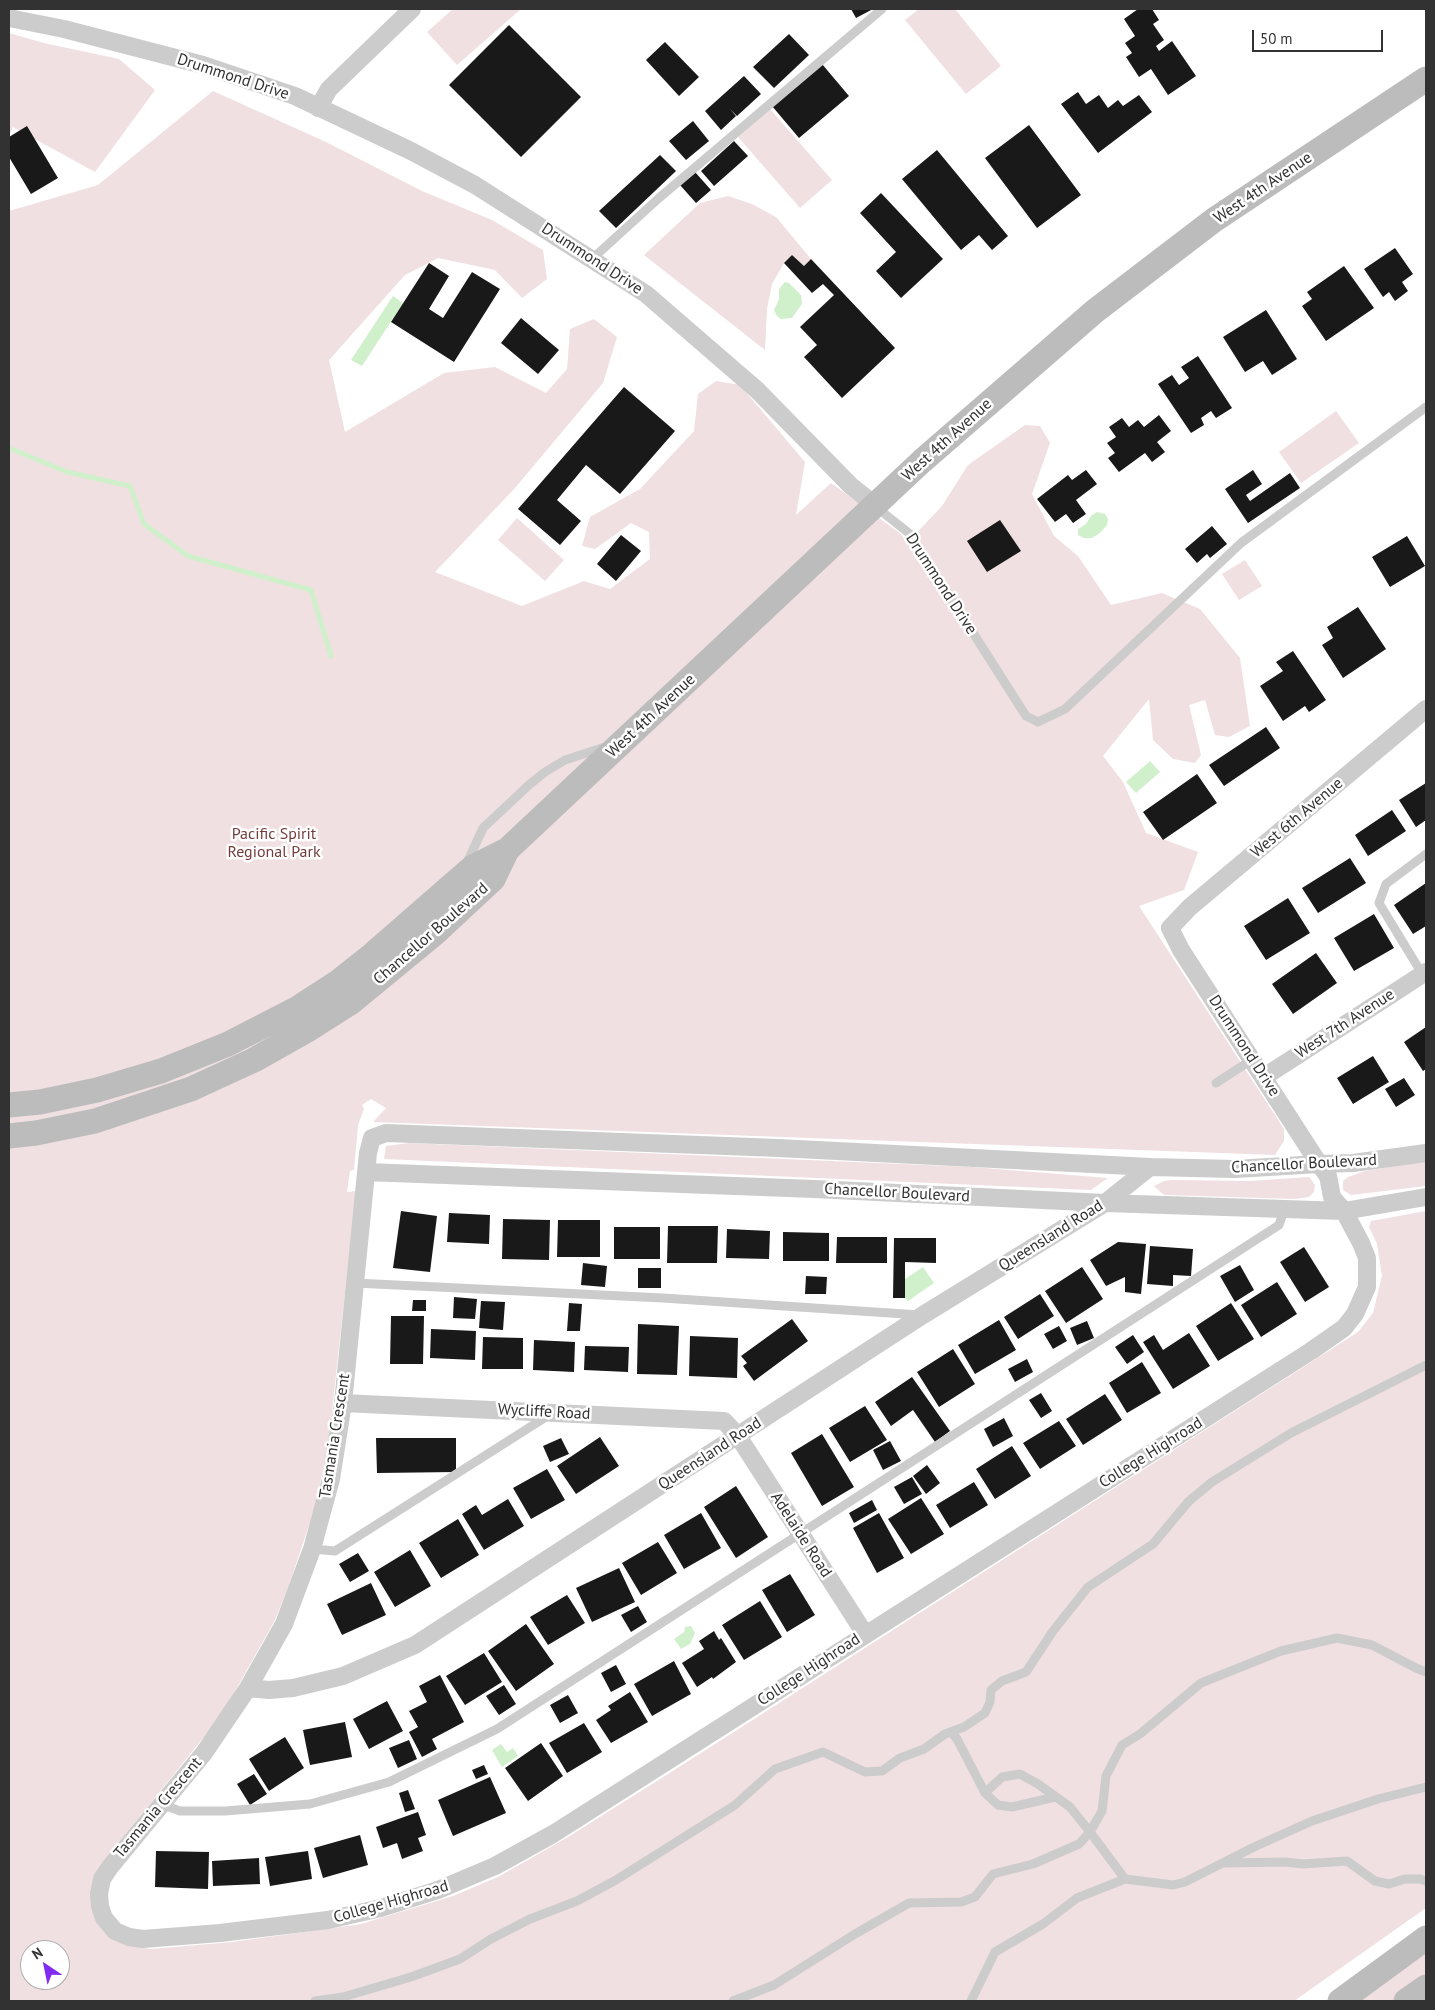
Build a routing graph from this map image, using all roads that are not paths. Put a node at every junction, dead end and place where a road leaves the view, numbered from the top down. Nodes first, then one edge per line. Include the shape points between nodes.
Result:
1 (412, 9) edge
2 (882, 9) edge
3 (9, 18) edge
4 (1426, 79) edge
5 (318, 108) junction
6 (592, 260) junction
7 (1426, 407) edge
8 (875, 505) junction
9 (1426, 709) edge
10 (624, 741) junction
11 (507, 850) junction
12 (1426, 854) edge
13 (461, 878) junction
14 (1170, 928) joint
15 (1425, 976) edge
16 (1253, 1060) junction
17 (1264, 1077) junction
18 (1216, 1083) dead end
19 (9, 1105) edge
20 (9, 1136) edge
21 (372, 1138) joint
22 (1426, 1153) edge
23 (1319, 1164) junction
24 (1150, 1167) junction
25 (366, 1172) junction
26 (1426, 1197) edge
27 (1105, 1204) junction
28 (1284, 1210) junction
29 (1344, 1211) junction
30 (355, 1283) junction
31 (923, 1315) junction
32 (1426, 1365) edge
33 (344, 1404) junction
34 (553, 1412) junction
35 (738, 1436) junction
36 (800, 1535) junction
37 (312, 1549) junction
38 (865, 1634) junction
39 (1426, 1672) edge
40 (248, 1688) junction
41 (951, 1732) junction
42 (1426, 1787) edge
43 (986, 1793) junction
44 (1055, 1797) junction
45 (161, 1804) junction
46 (1090, 1832) junction
47 (1221, 1864) junction
48 (102, 1879) joint
49 (1125, 1880) junction
50 (1426, 1881) edge
51 (1426, 1938) edge
52 (1426, 1986) edge
53 (315, 2001) edge
54 (734, 2001) edge
55 (971, 2001) edge
56 (1340, 2001) edge
57 (1406, 2001) edge

1 - 5 street via 329,90
2 - 6 lane via 659,198
3 - 5 street, Drummond Drive via 203,65 295,96
4 - 8 main road, West 4th Avenue via 1214,220 1150,268 966,421
5 - 6 street, Drummond Drive via 475,185
6 - 8 street, Drummond Drive via 646,294 734,370 851,486
7 - 8 lane, Drummond Drive via 1241,543 1065,709 1038,722 1026,716 910,534
8 - 10 main road, West 4th Avenue
9 - 14 street, West 6th Avenue via 1190,907
10 - 11 main road, West 4th Avenue
10 - 13 lane via 565,760 544,772 483,828
11 - 13 main road, Chancellor Boulevard via 473,867
11 - 20 main road, Chancellor Boulevard via 493,879 435,934 350,1003 309,1029 191,1090 95,1121
12 - 15 lane via 1386,884 1378,903
13 - 19 main road, Chancellor Boulevard via 338,982 298,1008 228,1044 161,1071 97,1090
14 - 16 street, Drummond Drive
15 - 17 street, West 7th Avenue
16 - 17 street, Drummond Drive
16 - 18 lane
17 - 23 street, Drummond Drive
21 - 24 street, Chancellor Boulevard via 386,1133
21 - 25 street, Tasmania Crescent
22 - 23 street, Chancellor Boulevard
23 - 24 street, Chancellor Boulevard via 1235,1169
23 - 29 street, College Highroad via 1328,1176 1332,1197
24 - 27 street, Queensland Road
25 - 27 street, Chancellor Boulevard
25 - 30 street, Tasmania Crescent
26 - 29 street, Chancellor Boulevard
27 - 28 street, Chancellor Boulevard
27 - 31 street, Queensland Road
28 - 29 street, Chancellor Boulevard
28 - 36 lane via 1279,1225
29 - 38 street, College Highroad via 1366,1258 1368,1273 1362,1300 1344,1328
30 - 31 lane
30 - 33 street, Tasmania Crescent
31 - 35 street, Queensland Road
32 - 41 lane via 1291,1433 1212,1482 1188,1501 1153,1544 1088,1587 1026,1672 1002,1680 991,1690 985,1713
33 - 34 street, Wycliffe Road
33 - 37 street, Tasmania Crescent via 331,1480
34 - 35 street, Wycliffe Road via 724,1421
34 - 37 lane via 336,1551
35 - 36 street, Adelaide Road
35 - 40 street, Queensland Road via 415,1645 343,1676 293,1688
36 - 38 street, Adelaide Road
36 - 45 lane via 497,1729 389,1782 310,1804 225,1811 180,1811
37 - 40 street, Tasmania Crescent via 284,1624
38 - 48 street, College Highroad via 553,1834 495,1866 438,1890 328,1920 142,1939 116,1931 104,1918 99,1894
39 - 46 lane via 1372,1645 1337,1638 1282,1651 1202,1683 1122,1745 1106,1776 1102,1811
40 - 45 street, Tasmania Crescent via 204,1753
41 - 43 lane
41 - 53 lane via 882,1771 865,1772 823,1752 775,1769 735,1805 616,1880 576,1901 530,1919 460,1959 353,1994
42 - 47 lane via 1312,1821
43 - 44 lane via 998,1805 1012,1807
43 - 44 lane via 1002,1777 1020,1774
44 - 46 lane via 1070,1807
45 - 48 street, Tasmania Crescent
46 - 49 lane
46 - 54 lane via 1079,1844 1033,1864 993,1874 975,1897 961,1902 909,1903 774,1985
47 - 49 lane via 1173,1885
47 - 50 lane via 1347,1861 1375,1880 1389,1884 1405,1879
49 - 55 lane via 1076,1898 1043,1924 995,1952
51 - 56 main road
52 - 57 main road

